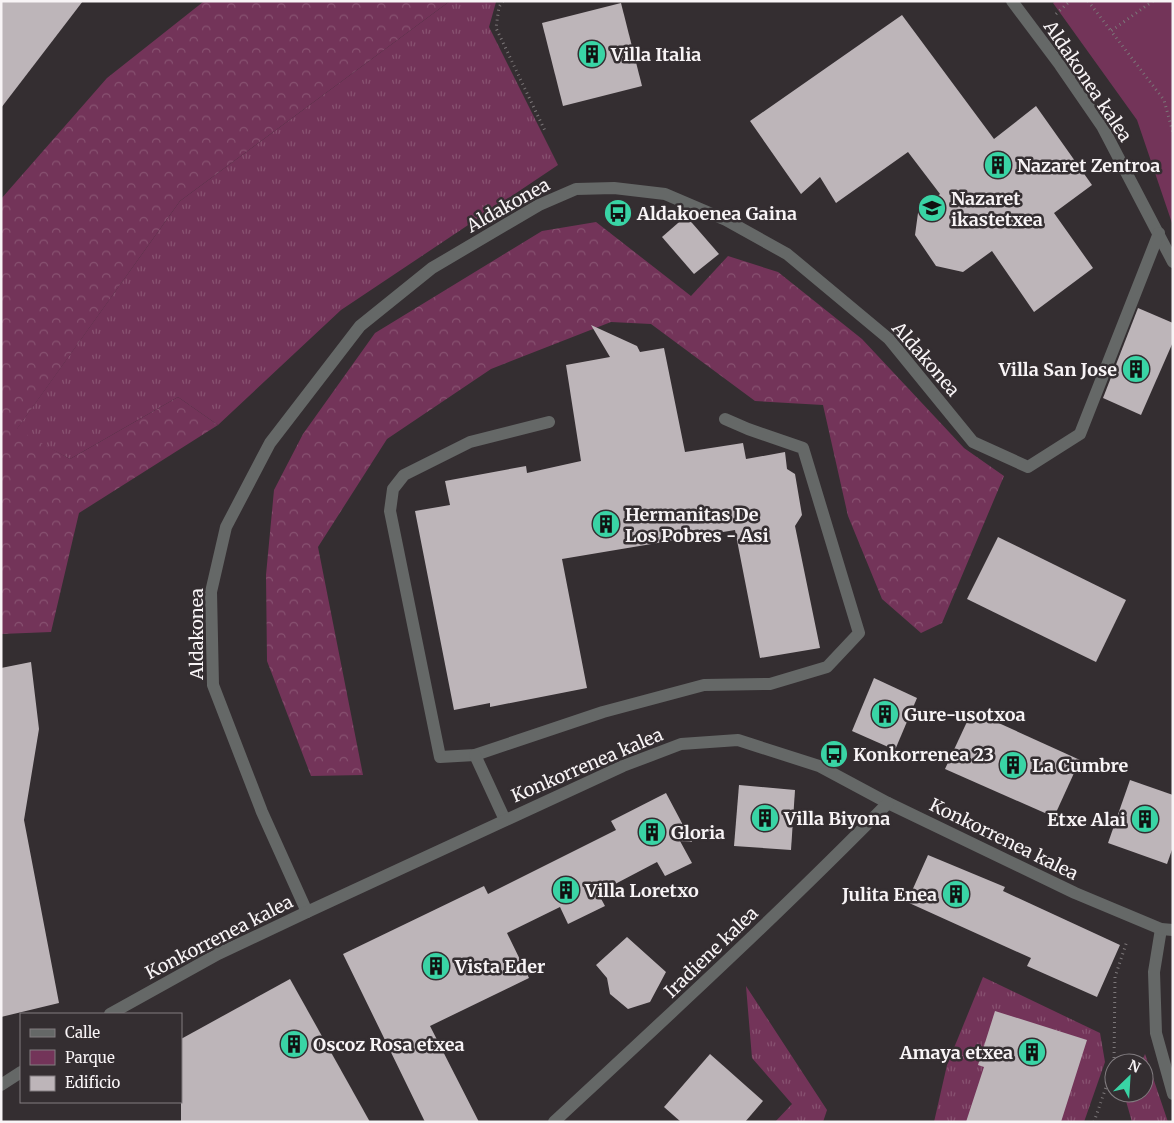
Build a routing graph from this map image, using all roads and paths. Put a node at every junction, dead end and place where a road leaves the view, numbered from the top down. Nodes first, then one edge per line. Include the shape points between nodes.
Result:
1 (503, 1) edge
2 (1012, 1) edge
3 (1088, 1) edge
4 (1152, 1) edge
5 (1111, 31) junction
6 (1173, 133) edge
7 (546, 134) dead end
8 (1159, 233) junction
9 (1173, 262) edge
10 (725, 418) dead end
11 (550, 422) dead end
12 (475, 755) junction
13 (888, 803) junction
14 (505, 820) junction
15 (307, 912) junction
16 (1135, 918) junction
17 (1167, 930) edge
18 (112, 1013) edge
19 (1114, 1053) edge
20 (20, 1072) edge
21 (3, 1081) edge
22 (1104, 1093) edge
23 (1173, 1094) edge
24 (554, 1122) edge
25 (1094, 1122) edge

1 - 7 path via 499,6 496,28
2 - 8 street, Aldakonea kalea via 1102,126
3 - 5 path
4 - 5 path
5 - 6 path via 1164,100
8 - 9 street, Aldakonea kalea
8 - 15 street, Aldakonea via 1080,434 1028,467 973,442 889,339 787,254 726,220 665,194 614,188 576,190 539,205 432,268 360,326 270,443 226,528 211,592 213,686 262,812
10 - 12 street via 803,448 859,633 826,667 770,684 704,685 603,712
11 - 12 street via 470,442 404,475 393,489 390,511 440,757
12 - 14 street
13 - 14 street, Konkorrenea kalea via 819,766 738,740 681,744 623,766
13 - 16 street, Konkorrenea kalea via 1075,893
13 - 24 street, Iradiene kalea via 685,1001
14 - 15 street, Konkorrenea kalea
15 - 18 street, Konkorrenea kalea via 218,954
16 - 17 street, Konkorrenea kalea
16 - 19 path via 1114,977
17 - 23 street via 1154,972 1156,1033
20 - 21 street
22 - 25 path

